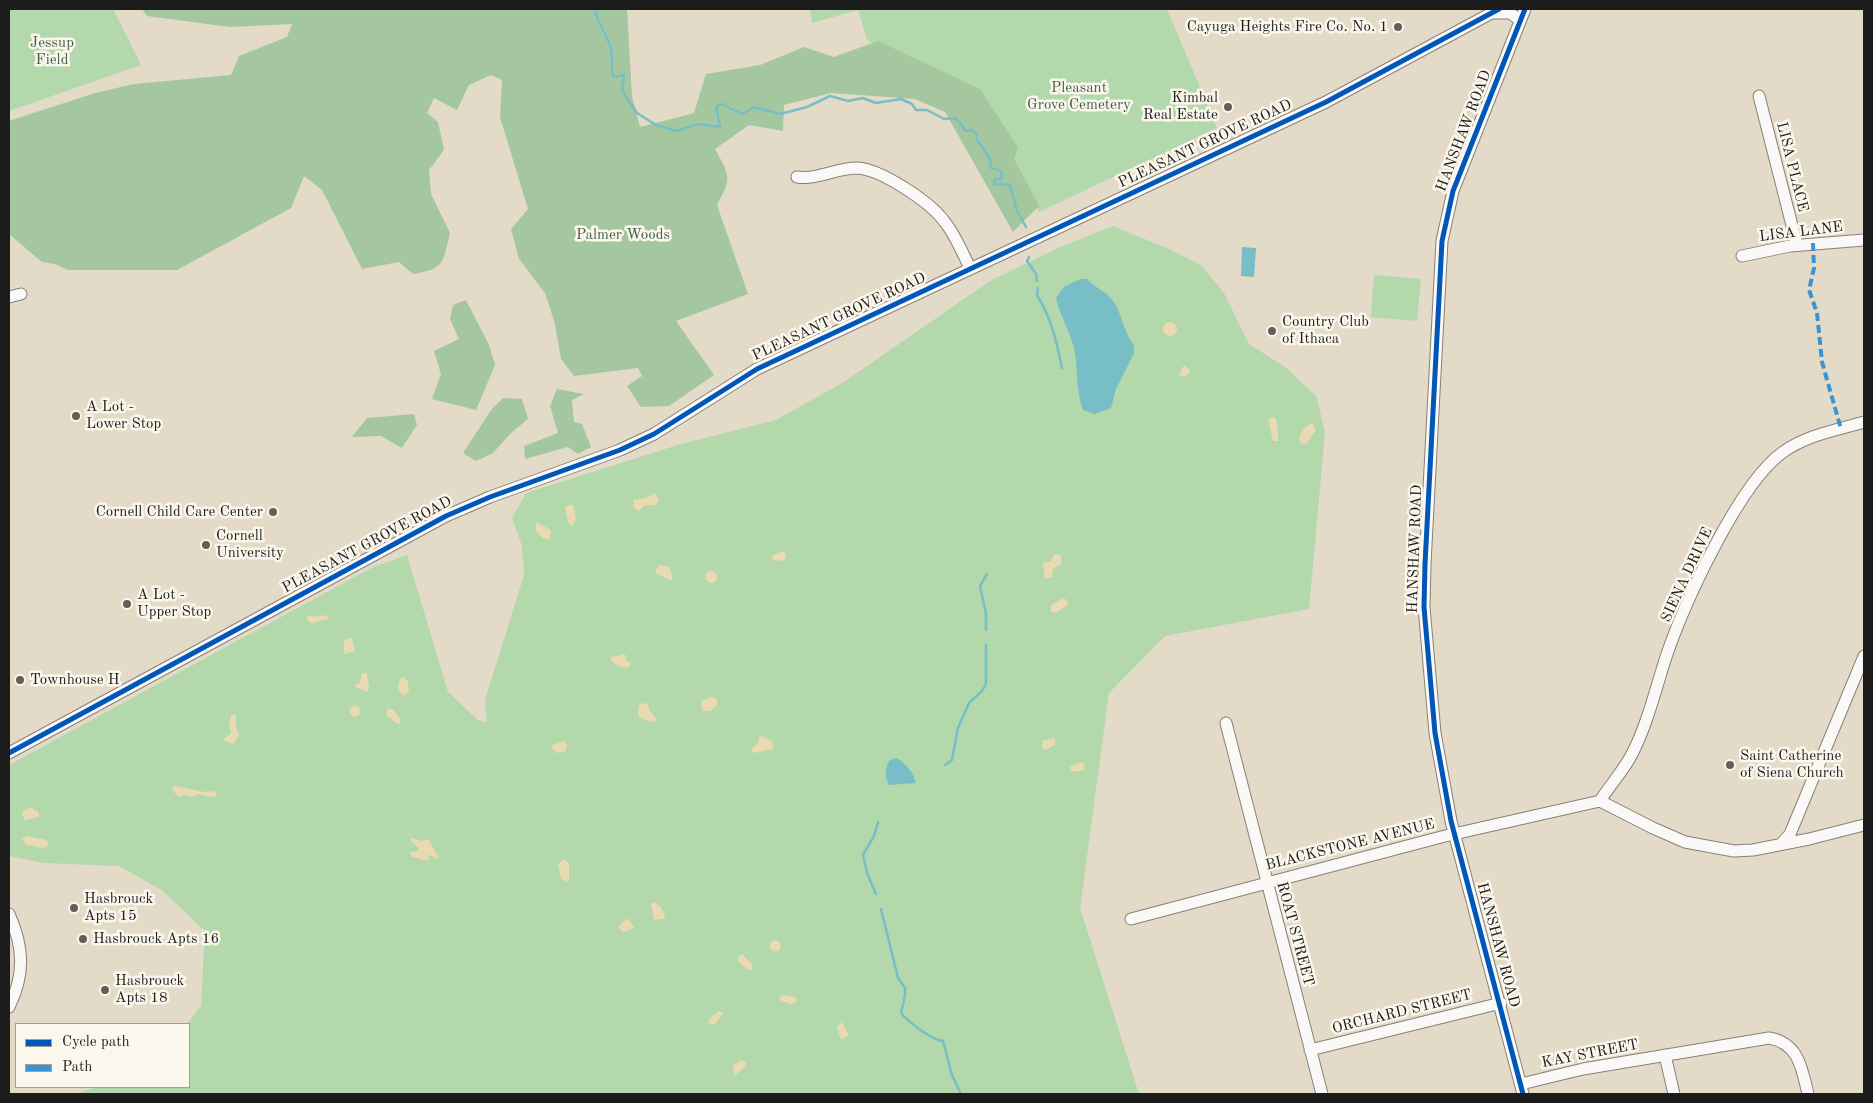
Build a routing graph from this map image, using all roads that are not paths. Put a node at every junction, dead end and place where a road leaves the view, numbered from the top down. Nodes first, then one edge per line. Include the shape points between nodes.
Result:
1 (1525, 9) edge
2 (1496, 11) edge
3 (1520, 20) junction
4 (1759, 96) dead end
5 (797, 177) dead end
6 (1864, 240) edge
7 (1797, 245) junction
8 (1742, 256) dead end
9 (970, 268) junction
10 (21, 294) dead end
11 (9, 297) edge
12 (1864, 422) edge
13 (1864, 656) edge
14 (1226, 723) dead end
15 (9, 753) edge
16 (1600, 800) junction
17 (1864, 825) edge
18 (1455, 834) junction
19 (1781, 844) junction
20 (1266, 882) junction
21 (9, 914) edge
22 (1131, 918) dead end
23 (1501, 1003) junction
24 (9, 1008) edge
25 (1310, 1050) junction
26 (1665, 1055) junction
27 (1522, 1089) edge
28 (1322, 1094) edge
29 (1674, 1094) edge
30 (1808, 1094) edge

1 - 3 street, HANSHAW ROAD
2 - 3 street, PLEASANT GROVE ROAD
2 - 9 street, PLEASANT GROVE ROAD via 1350,90
3 - 18 street, HANSHAW ROAD via 1453,191 1442,241 1424,607 1438,758
4 - 7 street, LISA PLACE
5 - 9 street via 808,178 858,168 875,173 915,195 941,217
6 - 7 street, LISA LANE
7 - 8 street, LISA LANE
9 - 15 street, PLEASANT GROVE ROAD via 757,369 654,434 446,516
10 - 11 street
12 - 16 street, SIENA DRIVE via 1794,445 1765,468 1748,490 1690,600 1632,753
13 - 19 street via 1790,834
14 - 20 street, ROAT STREET
16 - 18 street, BLACKSTONE AVENUE
16 - 19 street via 1653,828 1699,846 1734,852
17 - 19 street
18 - 20 street, BLACKSTONE AVENUE
18 - 23 street, HANSHAW ROAD
20 - 22 street, BLACKSTONE AVENUE
20 - 25 street, ROAT STREET
21 - 24 street via 19,940 22,967
23 - 25 street, ORCHARD STREET
23 - 27 street, HANSHAW ROAD
25 - 28 street, ROAT STREET
26 - 27 street, KAY STREET via 1582,1069
26 - 29 street
26 - 30 street, KAY STREET via 1776,1039 1794,1050

